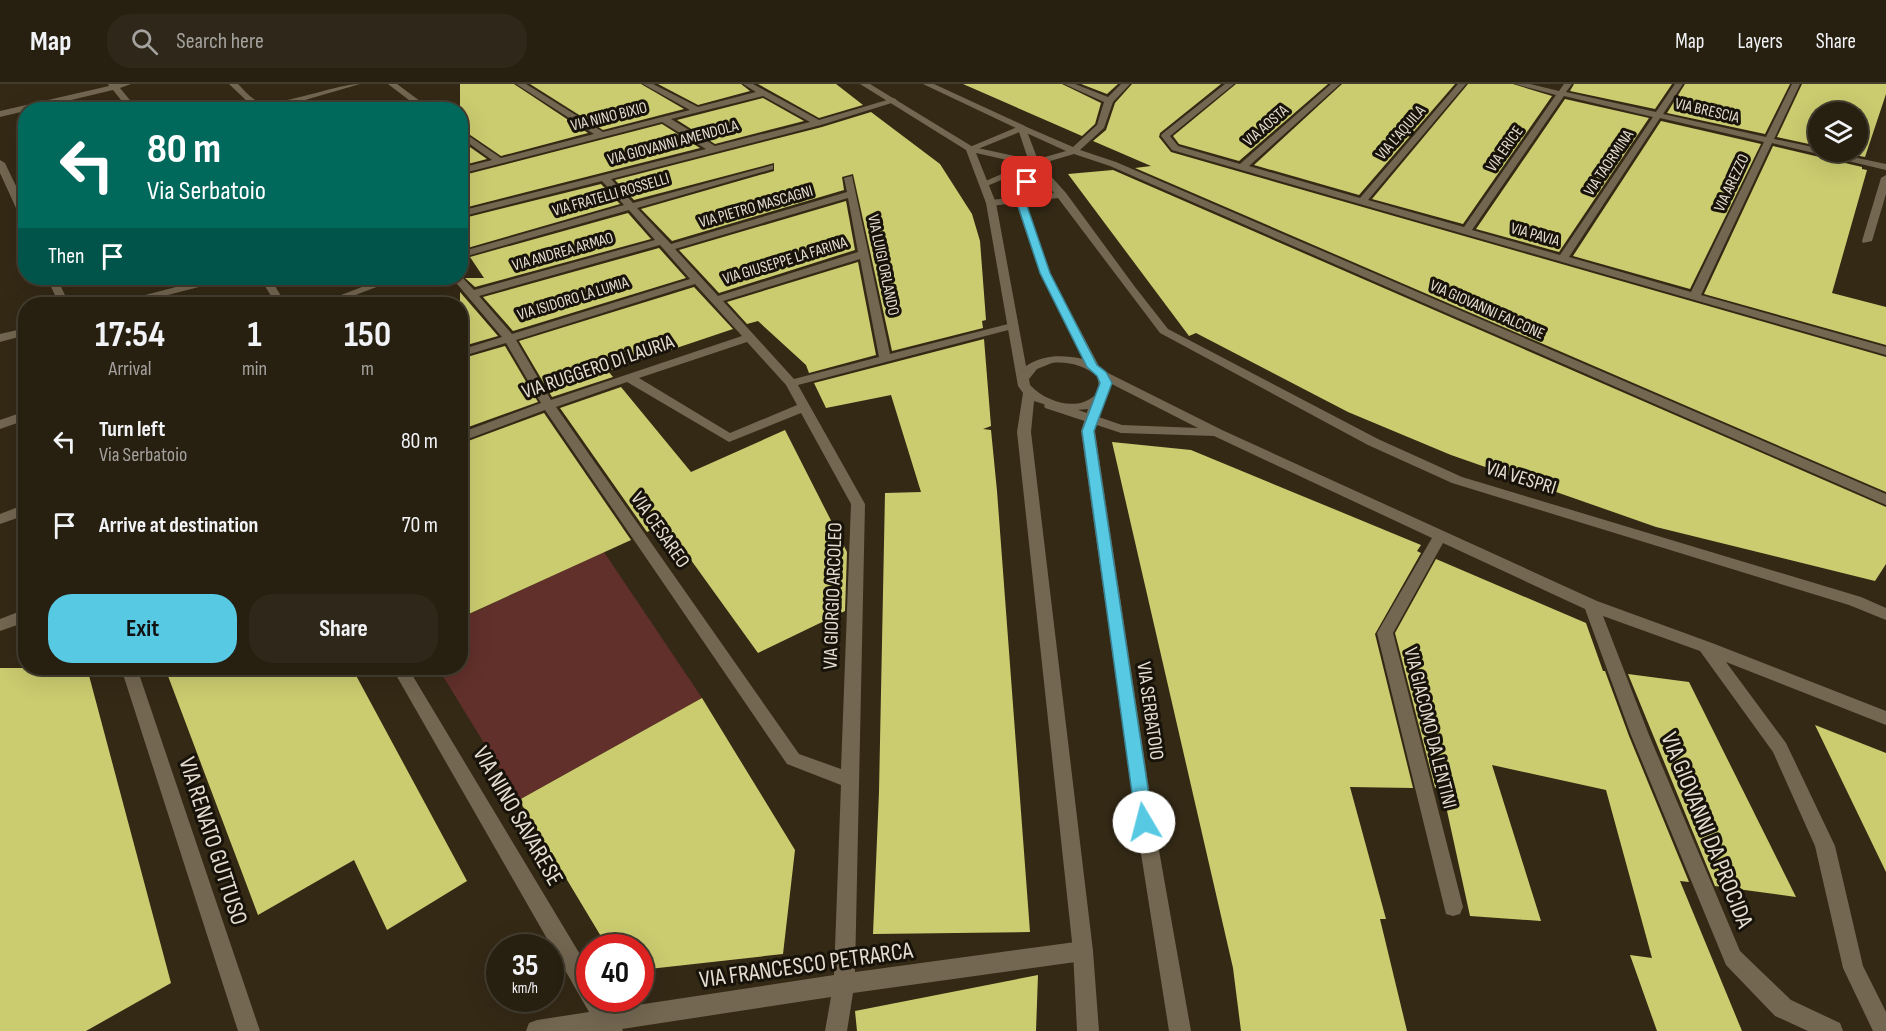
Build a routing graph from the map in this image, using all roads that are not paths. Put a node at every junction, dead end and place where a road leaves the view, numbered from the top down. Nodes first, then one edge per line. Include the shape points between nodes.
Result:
1 (94, 84) edge
2 (127, 84) edge
3 (233, 84) edge
4 (356, 84) edge
5 (392, 84) edge
6 (520, 84) edge
7 (647, 84) edge
8 (747, 84) edge
9 (864, 84) edge
10 (927, 84) edge
11 (1068, 84) edge
12 (1126, 84) edge
13 (1230, 84) edge
14 (1336, 84) edge
15 (1462, 84) edge
16 (1519, 84) edge
17 (1568, 84) edge
18 (1679, 84) edge
19 (1796, 84) edge
20 (113, 86) edge
21 (764, 93) junction
22 (1562, 94) junction
23 (894, 100) junction
24 (1109, 101) junction
25 (48, 102) edge
26 (127, 102) edge
27 (253, 102) edge
28 (300, 102) edge
29 (417, 102) edge
30 (0, 106) edge
31 (18, 110) edge
32 (697, 110) junction
33 (0, 114) edge
34 (1658, 115) junction
35 (664, 119) junction
36 (818, 123) junction
37 (1022, 128) junction
38 (602, 135) junction
39 (468, 139) edge
40 (1768, 140) junction
41 (969, 149) junction
42 (1808, 149) edge
43 (715, 150) junction
44 (1074, 151) junction
45 (499, 161) junction
46 (1865, 162) edge
47 (0, 163) edge
48 (1034, 164) junction
49 (771, 167) dead end
50 (1242, 167) junction
51 (1886, 167) edge
52 (468, 169) edge
53 (605, 178) junction
54 (849, 178) dead end
55 (1886, 178) edge
56 (984, 184) junction
57 (852, 195) junction
58 (1063, 195) junction
59 (1020, 200) junction
60 (1362, 201) junction
61 (18, 202) edge
62 (991, 203) junction
63 (631, 206) junction
64 (468, 212) edge
65 (1466, 231) junction
66 (1867, 241) dead end
67 (665, 244) junction
68 (468, 253) edge
69 (864, 254) junction
70 (1563, 258) junction
71 (697, 280) junction
72 (195, 285) edge
73 (376, 285) edge
74 (464, 285) edge
75 (473, 294) junction
76 (1695, 296) junction
77 (149, 297) edge
78 (342, 297) edge
79 (716, 300) junction
80 (1012, 326) junction
81 (18, 333) edge
82 (749, 337) junction
83 (0, 338) edge
84 (509, 338) junction
85 (468, 351) edge
86 (1886, 351) edge
87 (885, 358) junction
88 (1097, 370) junction
89 (629, 378) junction
90 (790, 383) junction
91 (1026, 386) junction
92 (1098, 398) junction
93 (548, 405) junction
94 (1050, 405) junction
95 (804, 407) junction
96 (18, 419) edge
97 (1091, 420) junction
98 (0, 425) edge
99 (1217, 433) junction
100 (468, 435) edge
101 (1886, 500) edge
102 (18, 512) edge
103 (0, 519) edge
104 (1440, 536) junction
105 (1591, 605) junction
106 (1886, 614) edge
107 (18, 618) edge
108 (0, 625) edge
109 (1706, 647) junction
110 (131, 675) edge
111 (404, 675) edge
112 (1886, 718) edge
113 (848, 780) junction
114 (1453, 907) dead end
115 (1083, 951) junction
116 (576, 968) edge
117 (844, 984) junction
118 (601, 1012) edge
119 (609, 1026) edge
120 (249, 1031) edge
121 (537, 1031) edge
122 (836, 1031) edge
123 (1088, 1031) edge
124 (1180, 1031) edge
125 (1832, 1031) edge
126 (1884, 1031) edge

1 - 30 street
2 - 20 street
3 - 27 street
4 - 28 street
5 - 29 street
6 - 38 street
7 - 32 street
8 - 21 street
9 - 23 street
10 - 37 street, VIA GIOVANNI FALCONE
11 - 24 street
12 - 24 street
13 - 50 street, VIA PAVIA via 1165,136 1175,148
14 - 50 street, VIA AOSTA
15 - 60 street, VIA L'AQUILA
16 - 22 street, VIA BRESCIA
17 - 22 street, VIA ERICE
18 - 34 street, VIA TAORMINA
19 - 40 street, VIA AREZZO
20 - 25 street
20 - 26 street
21 - 32 street, VIA NINO BIXIO
21 - 36 street
22 - 34 street, VIA BRESCIA
22 - 65 street, VIA ERICE
23 - 36 street, VIA GIOVANNI AMENDOLA
23 - 41 street
24 - 44 street via 1101,126
31 - 33 street
32 - 35 street, VIA NINO BIXIO
34 - 40 street, VIA BRESCIA
34 - 70 street, VIA TAORMINA
35 - 38 street, VIA NINO BIXIO
35 - 43 street
36 - 43 street, VIA GIOVANNI AMENDOLA
37 - 41 street
37 - 44 street, VIA GIOVANNI FALCONE
37 - 48 street
38 - 45 street, VIA NINO BIXIO
39 - 45 street
40 - 42 street, VIA BRESCIA
40 - 76 street, VIA AREZZO
41 - 48 street
41 - 56 street
43 - 53 street, VIA GIOVANNI AMENDOLA
44 - 48 street
44 - 101 street, VIA GIOVANNI FALCONE via 1113,164
45 - 52 street, VIA NINO BIXIO
46 - 51 street, VIA BRESCIA
47 - 61 street
48 - 56 street
48 - 58 street
48 - 59 street
49 - 63 street, VIA FRATELLI ROSSELLI
50 - 60 street, VIA PAVIA
53 - 63 street, VIA GIORGIO ARCOLEO
53 - 64 street, VIA GIOVANNI AMENDOLA
54 - 57 street, VIA LUIGI ORLANDO
55 - 66 street
56 - 62 street
57 - 67 street, VIA PIETRO MASCAGNI
57 - 69 street, VIA LUIGI ORLANDO
58 - 59 street
58 - 106 street, VIA VESPRI via 1164,331 1372,442 1457,480 1855,601
59 - 62 street
59 - 88 street via 1045,273
60 - 65 street, VIA PAVIA
62 - 80 street
63 - 67 street, VIA GIORGIO ARCOLEO
63 - 68 street, VIA FRATELLI ROSSELLI
65 - 70 street, VIA PAVIA
67 - 71 street, VIA GIORGIO ARCOLEO
67 - 75 street, VIA ANDREA ARMAO
69 - 79 street, VIA GIUSEPPE LA FARINA
69 - 87 street, VIA LUIGI ORLANDO
70 - 76 street, VIA PAVIA
71 - 79 street, VIA GIORGIO ARCOLEO
71 - 84 street, VIA ISIDORO LA LUMIA
72 - 77 street
73 - 78 street
74 - 75 street, VIA CESAREO
75 - 84 street, VIA CESAREO
76 - 86 street, VIA PAVIA
79 - 82 street, VIA GIORGIO ARCOLEO
80 - 87 street
80 - 91 street
81 - 83 street
82 - 89 street, VIA RUGGERO DI LAURIA
82 - 90 street, VIA GIORGIO ARCOLEO
84 - 85 street, VIA ISIDORO LA LUMIA
84 - 93 street, VIA CESAREO
87 - 90 street
88 - 91 street via 1078,361 1047,360 1026,371
88 - 92 street via 1106,383
88 - 99 street
89 - 93 street, VIA RUGGERO DI LAURIA
89 - 95 street via 729,438
90 - 95 street, VIA GIORGIO ARCOLEO
91 - 94 street
91 - 115 street via 1024,432
92 - 94 street via 1076,407
92 - 97 street, VIA SERBATOIO
93 - 100 street, VIA RUGGERO DI LAURIA
93 - 113 street, VIA CESAREO via 793,759
94 - 97 street
95 - 113 street, VIA GIORGIO ARCOLEO via 858,504
96 - 98 street
97 - 99 street via 1121,429
97 - 124 street, VIA SERBATOIO via 1088,431 1144,822
99 - 104 street
102 - 103 street
104 - 105 street
104 - 114 street, VIA GIACOMO DA LENTINI via 1385,633
105 - 109 street
105 - 125 street, VIA GIOVANNI DA PROCIDA via 1640,735 1733,958 1783,1008
107 - 108 street
109 - 112 street
109 - 126 street via 1780,748 1825,846 1852,968
110 - 120 street, VIA RENATO GUTTUSO
111 - 116 street, VIA NINO SAVARESE
113 - 117 street, VIA GIORGIO ARCOLEO
115 - 117 street, VIA FRANCESCO PETRARCA
115 - 123 street
117 - 119 street, VIA FRANCESCO PETRARCA
117 - 122 street, VIA GIORGIO ARCOLEO
118 - 119 street
119 - 121 street, VIA FRANCESCO PETRARCA

